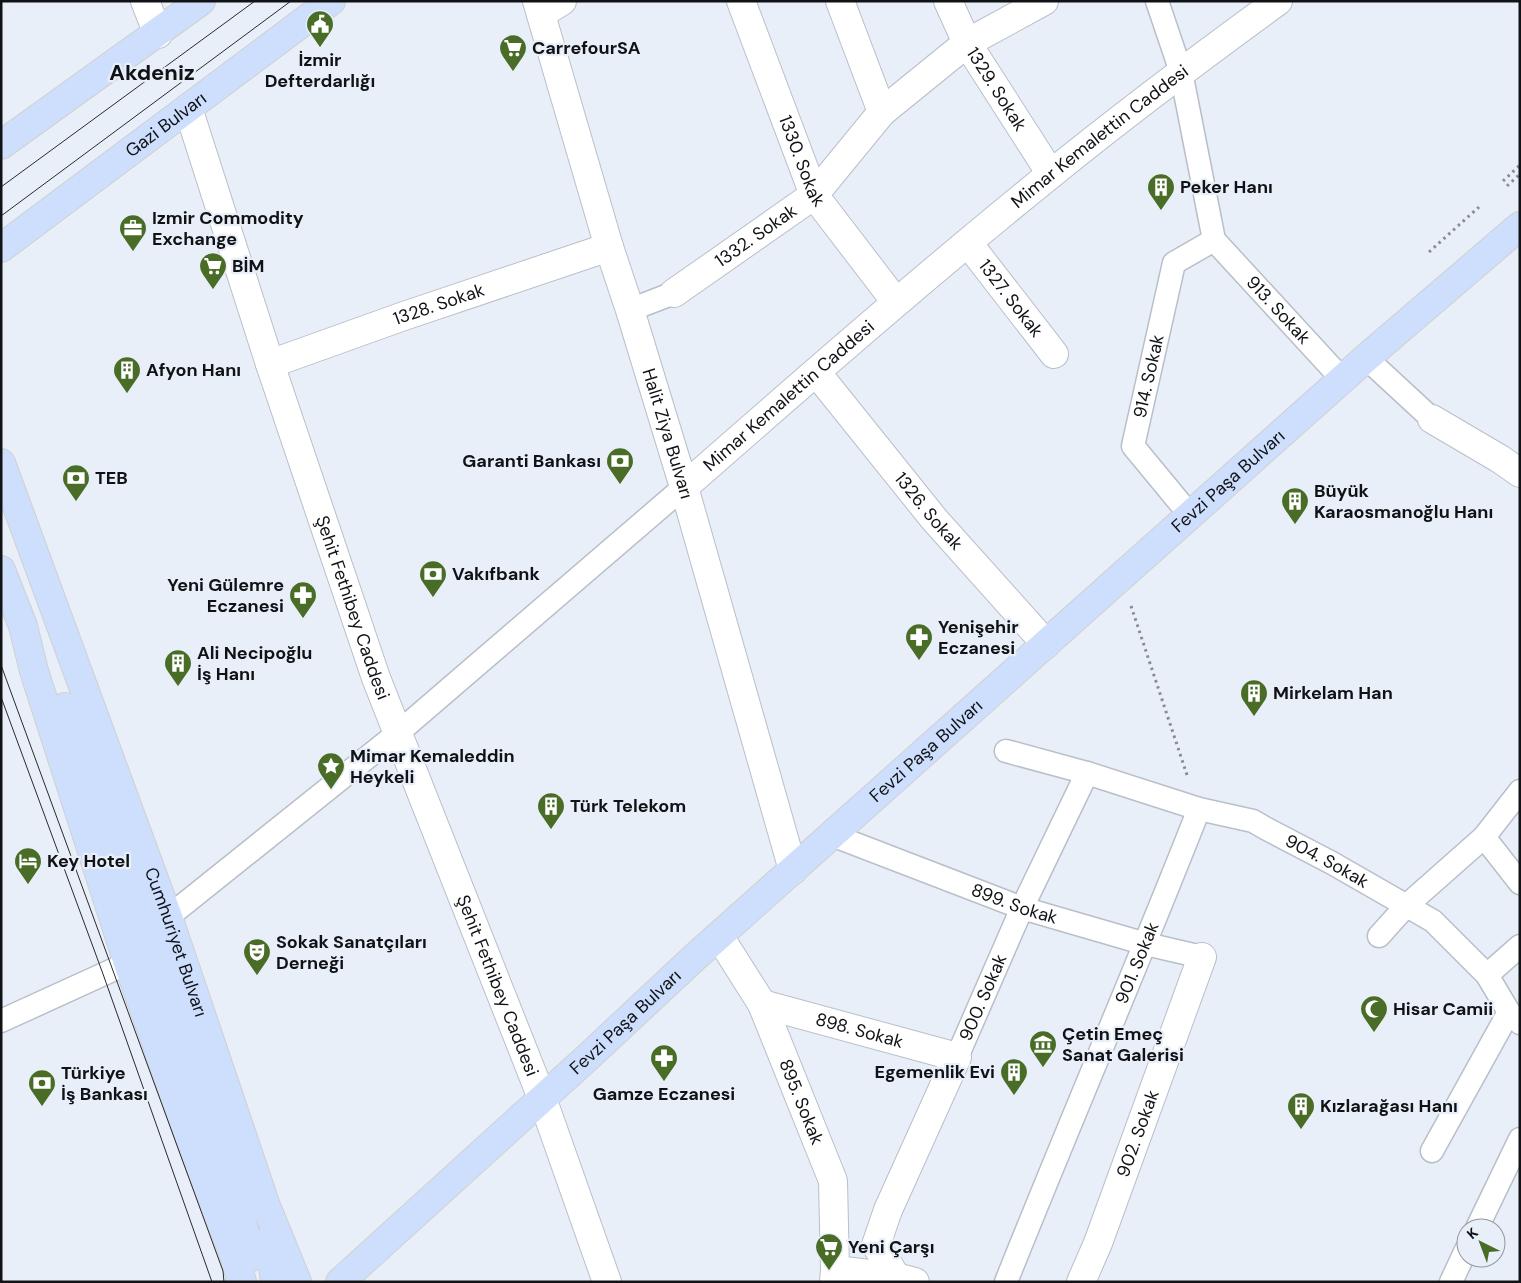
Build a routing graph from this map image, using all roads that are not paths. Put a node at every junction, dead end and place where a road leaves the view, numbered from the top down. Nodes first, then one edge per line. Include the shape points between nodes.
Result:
1 (145, 1) edge
2 (201, 1) edge
3 (332, 1) edge
4 (741, 1) edge
5 (840, 1) edge
6 (948, 1) edge
7 (1044, 1) edge
8 (1157, 1) edge
9 (1278, 1) edge
10 (547, 5) edge
11 (158, 34) junction
12 (967, 43) junction
13 (1181, 72) junction
14 (188, 108) junction
15 (882, 112) junction
16 (1, 145) edge
17 (1051, 174) junction
18 (814, 195) junction
19 (1520, 226) edge
20 (1214, 240) junction
21 (968, 243) junction
22 (609, 247) junction
23 (1, 248) edge
24 (674, 293) joint
25 (896, 302) junction
26 (630, 310) junction
27 (1054, 354) dead end
28 (1366, 358) junction
29 (270, 364) junction
30 (816, 372) junction
31 (1342, 379) junction
32 (1432, 419) joint
33 (1, 462) edge
34 (1520, 473) edge
35 (684, 487) junction
36 (1190, 515) junction
37 (1, 570) edge
38 (23, 626) junction
39 (1046, 644) junction
40 (399, 732) junction
41 (1006, 751) dead end
42 (1087, 773) junction
43 (1520, 791) edge
44 (1199, 809) junction
45 (832, 835) junction
46 (1484, 837) junction
47 (793, 870) junction
48 (1520, 883) edge
49 (1406, 906) junction
50 (1022, 908) junction
51 (168, 917) junction
52 (719, 936) junction
53 (1379, 936) dead end
54 (1146, 944) junction
55 (1520, 946) edge
56 (1202, 957) joint
57 (128, 963) junction
58 (1487, 975) junction
59 (762, 1004) junction
60 (1514, 1018) edge
61 (1, 1021) edge
62 (957, 1057) junction
63 (542, 1098) junction
64 (1519, 1141) edge
65 (1432, 1151) dead end
66 (266, 1206) junction
67 (1482, 1218) edge
68 (1458, 1268) edge
69 (834, 1276) edge
70 (905, 1279) edge
71 (242, 1282) edge
72 (251, 1282) edge
73 (275, 1282) edge
74 (297, 1282) edge
75 (340, 1282) edge
76 (607, 1282) edge
77 (1006, 1282) edge
78 (1080, 1282) edge
79 (1451, 1282) edge

1 - 11 street
2 - 11 main road
3 - 14 main road, Gazi Bulvarı
4 - 18 street, 1330. Sokak
5 - 15 street
6 - 12 street, 1329. Sokak
7 - 12 street, 1332. Sokak
8 - 13 street
9 - 13 street, Mimar Kemalettin Caddesi
10 - 22 street, Halit Ziya Bulvarı
11 - 16 main road
12 - 15 street, 1332. Sokak
12 - 17 street, 1329. Sokak
13 - 17 street, Mimar Kemalettin Caddesi
13 - 20 street
14 - 23 main road, Gazi Bulvarı
14 - 29 street, Şehit Fethibey Caddesi
15 - 18 street, 1332. Sokak
17 - 21 street, Mimar Kemalettin Caddesi
18 - 24 street, 1332. Sokak
18 - 25 street, 1330. Sokak
19 - 28 main road, Fevzi Paşa Bulvarı
20 - 31 street, 913. Sokak
20 - 36 street, 914. Sokak via 1174,263 1133,446
21 - 25 street, Mimar Kemalettin Caddesi
21 - 27 street, 1327. Sokak
22 - 26 street, Halit Ziya Bulvarı
22 - 29 street, 1328. Sokak
24 - 26 street, 1332. Sokak
25 - 30 street, Mimar Kemalettin Caddesi
26 - 35 street, Halit Ziya Bulvarı
28 - 31 main road, Fevzi Paşa Bulvarı
28 - 32 street
29 - 40 street, Şehit Fethibey Caddesi via 376,678
30 - 35 street, Mimar Kemalettin Caddesi
30 - 39 street, 1326. Sokak via 934,519
31 - 36 main road, Fevzi Paşa Bulvarı
32 - 34 street
33 - 51 main road, Cumhuriyet Bulvarı
35 - 40 street, Mimar Kemalettin Caddesi
35 - 47 street, Halit Ziya Bulvarı
36 - 39 main road, Fevzi Paşa Bulvarı
37 - 38 main road, Cumhuriyet Bulvarı
38 - 57 main road, Cumhuriyet Bulvarı via 34,670
38 - 72 main road, Cumhuriyet Bulvarı via 59,690 229,1175 249,1247
39 - 45 main road, Fevzi Paşa Bulvarı
40 - 51 street, Mimar Kemalettin Caddesi
40 - 63 street, Şehit Fethibey Caddesi
41 - 42 street, 904. Sokak
42 - 44 street, 904. Sokak
42 - 50 street, 900. Sokak
43 - 46 street
44 - 49 street, 904. Sokak via 1253,821
44 - 54 street, 901. Sokak
45 - 47 main road, Fevzi Paşa Bulvarı
45 - 50 street, 899. Sokak
46 - 48 street
46 - 49 street
47 - 52 main road, Fevzi Paşa Bulvarı
49 - 53 street
49 - 58 street, 904. Sokak via 1433,921
50 - 54 street, 899. Sokak
50 - 62 street, 900. Sokak
51 - 66 main road, Cumhuriyet Bulvarı
52 - 59 street, 895. Sokak
52 - 63 main road, Fevzi Paşa Bulvarı
54 - 56 street, 899. Sokak
54 - 77 street, 901. Sokak
55 - 58 street
56 - 78 street, 902. Sokak via 1098,1243
57 - 61 street
57 - 71 main road, Cumhuriyet Bulvarı
58 - 60 street, 904. Sokak
59 - 62 street, 898. Sokak
59 - 69 street, 895. Sokak via 833,1181
60 - 65 street
62 - 70 street, 900. Sokak via 888,1210 876,1245
63 - 75 main road, Fevzi Paşa Bulvarı
63 - 76 street, Şehit Fethibey Caddesi
64 - 67 street
66 - 73 main road
66 - 74 main road, Cumhuriyet Bulvarı
68 - 79 street
69 - 70 street

